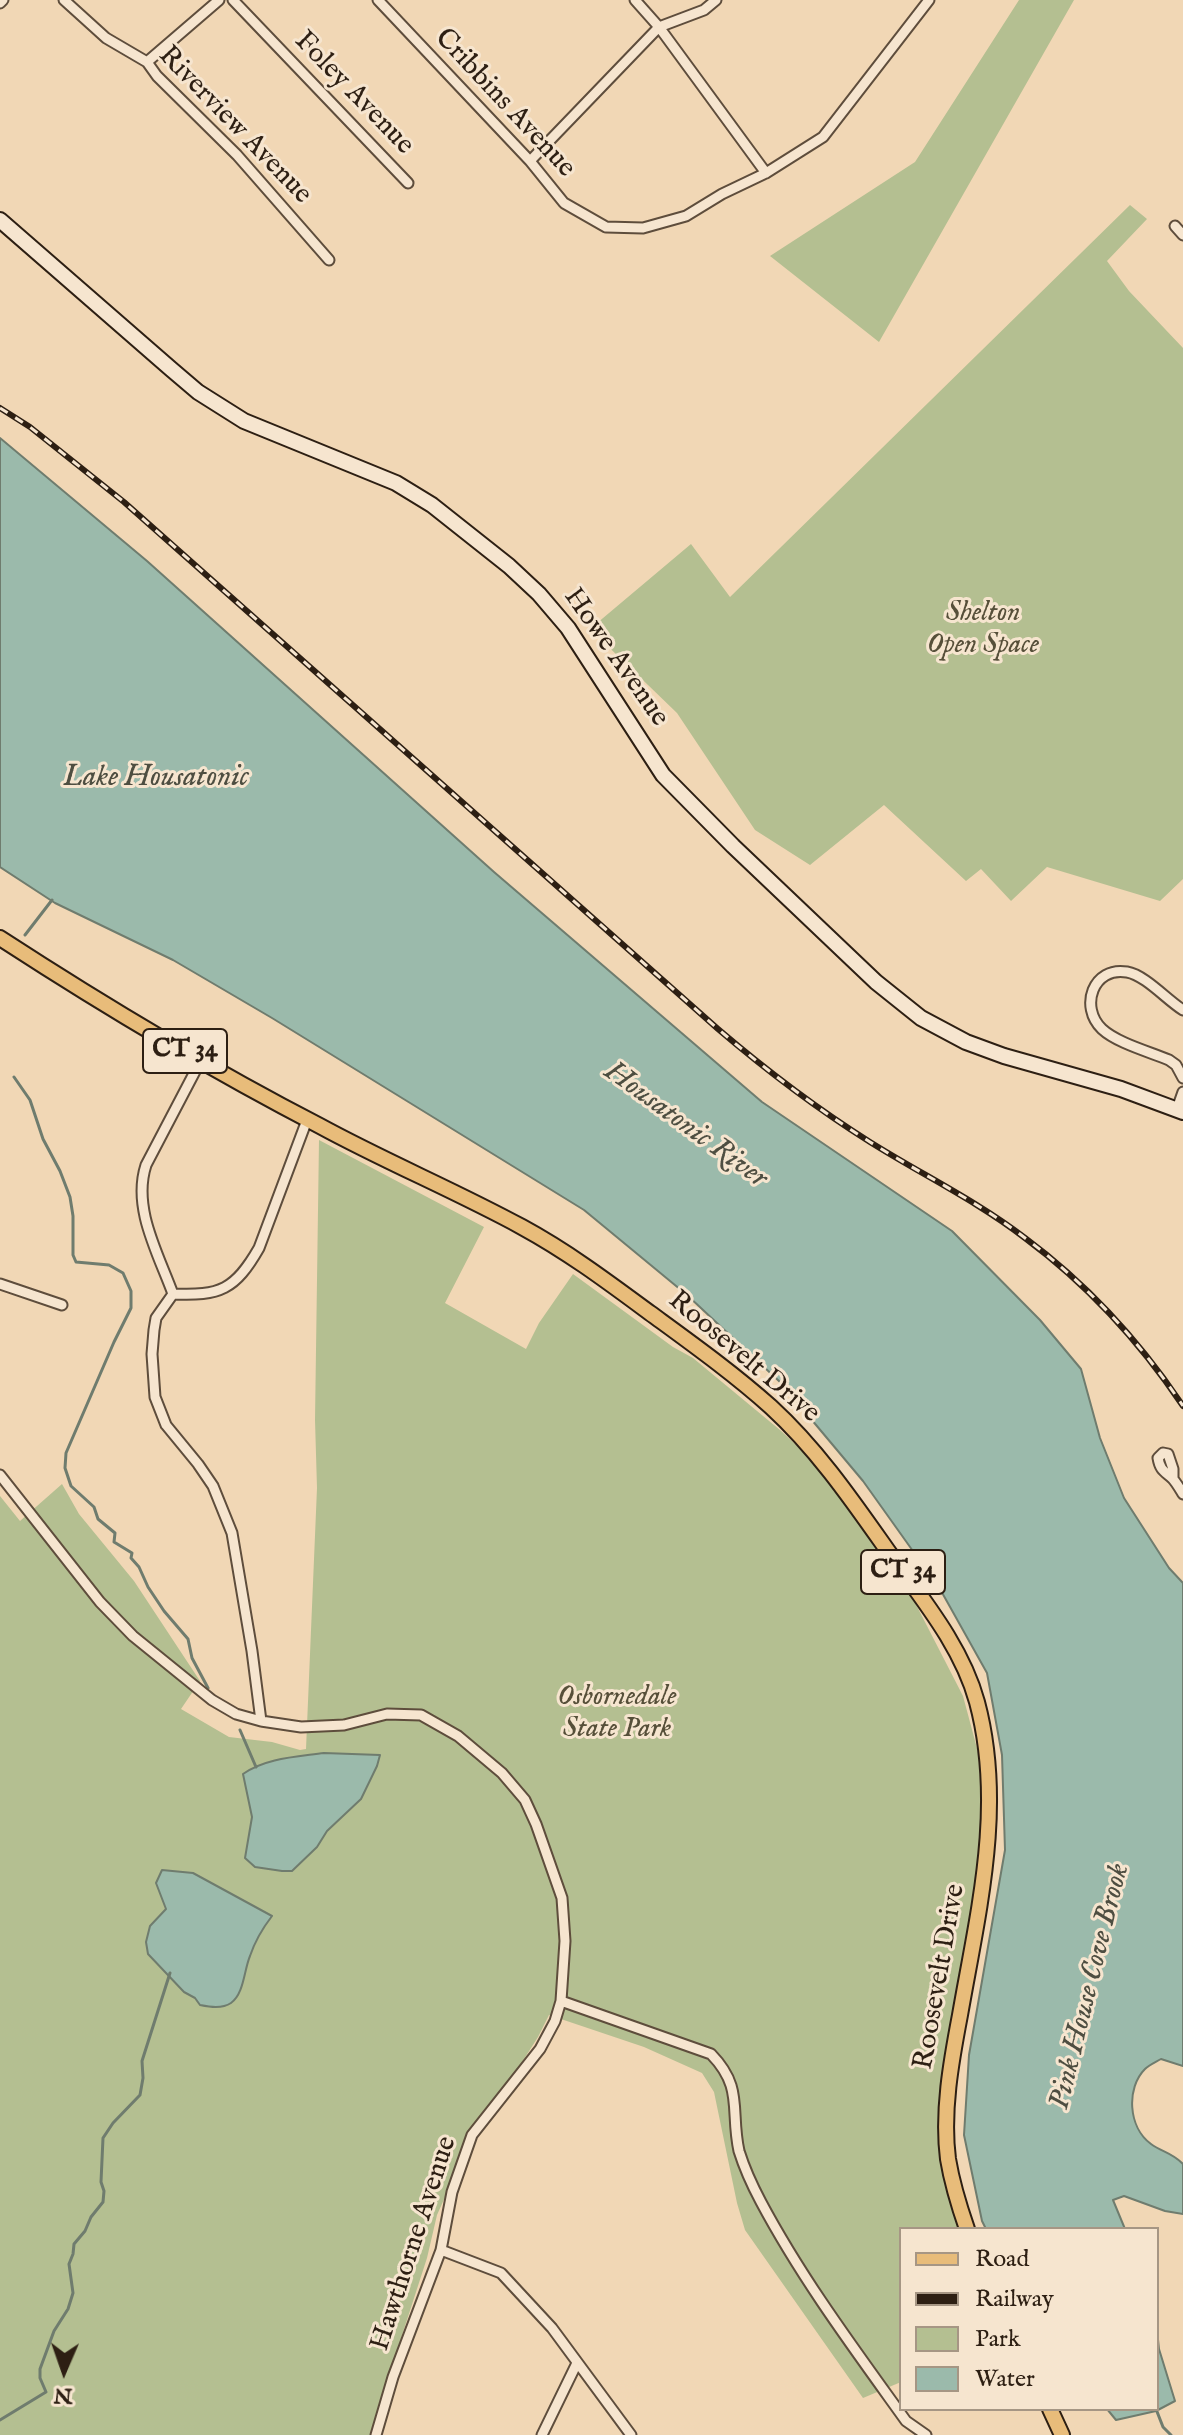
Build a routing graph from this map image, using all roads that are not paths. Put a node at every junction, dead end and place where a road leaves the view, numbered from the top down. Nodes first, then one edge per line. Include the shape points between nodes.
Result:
1 (64, 0) edge
2 (219, 0) edge
3 (233, 0) edge
4 (378, 0) edge
5 (635, 0) edge
6 (716, 0) edge
7 (929, 0) edge
8 (659, 27) junction
9 (147, 62) junction
10 (530, 161) junction
11 (766, 173) junction
12 (408, 183) dead end
13 (0, 220) edge
14 (1175, 226) dead end
15 (1183, 235) edge
16 (329, 260) dead end
17 (0, 938) edge
18 (1183, 1010) edge
19 (201, 1060) junction
20 (1183, 1078) edge
21 (1183, 1092) edge
22 (1180, 1110) edge
23 (307, 1120) junction
24 (0, 1284) edge
25 (173, 1294) junction
26 (62, 1305) dead end
27 (0, 1475) edge
28 (1173, 1478) dead end
29 (1183, 1494) edge
30 (261, 1721) junction
31 (561, 2001) junction
32 (966, 2227) edge
33 (441, 2250) junction
34 (577, 2363) junction
35 (1051, 2411) edge
36 (376, 2435) edge
37 (542, 2435) edge
38 (631, 2435) edge
39 (926, 2435) edge
40 (1062, 2435) edge

1 - 9 street, Riverview Avenue via 106,38
2 - 9 street
3 - 12 street, Foley Avenue
4 - 10 street, Cribbins Avenue
5 - 8 street
6 - 8 street
7 - 11 street via 823,137
8 - 10 street
8 - 11 street
9 - 16 street, Riverview Avenue
10 - 11 street, Cribbins Avenue via 564,203 606,227 643,228 686,216
13 - 22 main road, Howe Avenue via 223,409 396,483 509,566 568,628 663,775 910,1010 945,1032 1004,1056
14 - 15 street
17 - 19 main road, Roosevelt Drive / CT 34
18 - 20 street via 1126,972 1103,976 1092,991 1093,1017 1099,1026 1169,1060
19 - 23 main road, Roosevelt Drive / CT 34
19 - 25 street via 146,1165 140,1188
21 - 22 street
23 - 25 street via 252,1262 221,1291
23 - 32 main road, Roosevelt Drive / CT 34 via 521,1226 575,1258 709,1356 772,1408 815,1453 937,1619 976,1700 990,1812 986,1870 947,2104 948,2157
24 - 26 street
25 - 30 street via 156,1318 155,1397 166,1425 213,1486 232,1533
27 - 30 street, Hawthorne Avenue via 133,1636 212,1700
28 - 29 street
30 - 31 street, Hawthorne Avenue via 324,1728 387,1714 421,1715 458,1736 502,1773 525,1800 562,1898
31 - 33 street, Hawthorne Avenue via 540,2049 472,2135 452,2192
31 - 39 street via 711,2054 724,2068 732,2086 740,2151 759,2200 811,2287 897,2409
33 - 34 street via 501,2273
33 - 36 street, Hawthorne Avenue
34 - 37 street
34 - 38 street
35 - 40 main road

